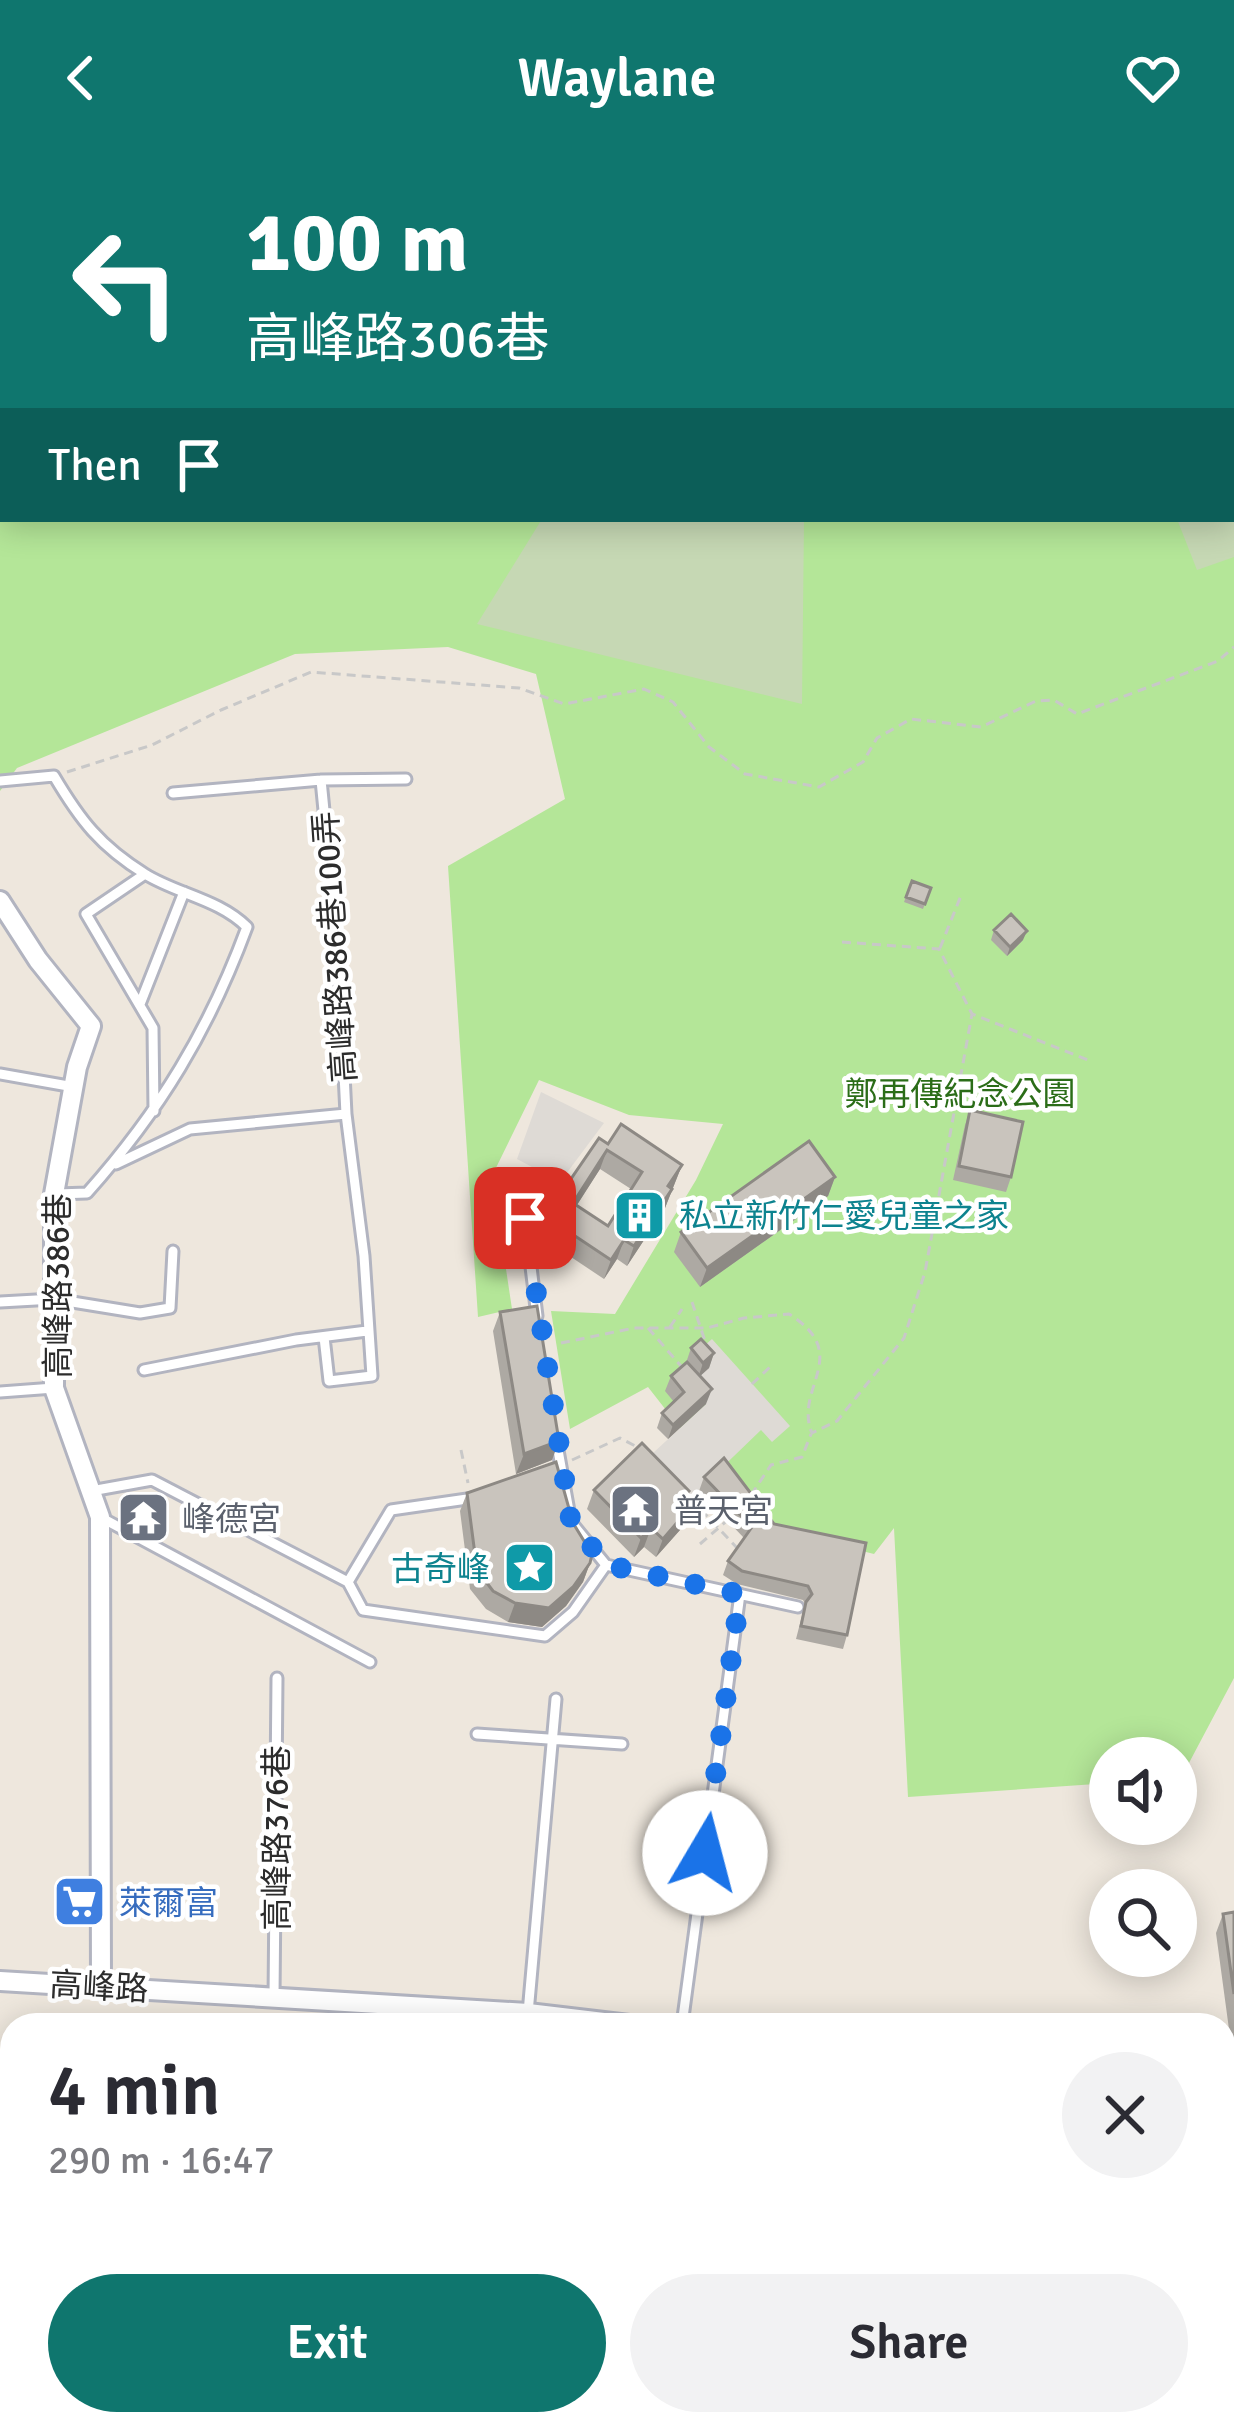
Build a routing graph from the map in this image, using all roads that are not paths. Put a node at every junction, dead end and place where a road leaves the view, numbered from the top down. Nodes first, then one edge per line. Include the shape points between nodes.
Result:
1 (406, 779) dead end
2 (321, 780) junction
3 (0, 781) edge
4 (173, 793) dead end
5 (145, 874) junction
6 (184, 892) junction
7 (0, 901) edge
8 (140, 1005) junction
9 (0, 1074) edge
10 (74, 1088) junction
11 (154, 1111) junction
12 (346, 1114) junction
13 (111, 1166) junction
14 (54, 1194) junction
15 (538, 1195) dead end
16 (172, 1251) dead end
17 (54, 1299) junction
18 (0, 1302) edge
19 (538, 1326) edge
20 (367, 1331) junction
21 (324, 1336) junction
22 (144, 1370) dead end
23 (54, 1388) junction
24 (0, 1392) edge
25 (553, 1420) edge
26 (560, 1467) junction
27 (538, 1475) edge
28 (91, 1491) junction
29 (493, 1492) edge
30 (100, 1517) junction
31 (607, 1565) junction
32 (348, 1582) junction
33 (740, 1594) junction
34 (798, 1607) dead end
35 (370, 1662) dead end
36 (277, 1678) dead end
37 (556, 1699) dead end
38 (478, 1734) dead end
39 (552, 1739) junction
40 (622, 1744) dead end
41 (0, 1981) edge
42 (101, 1985) junction
43 (274, 1998) junction
44 (528, 2013) joint
45 (684, 2013) edge

1 - 2 lane, 高峰路386巷100弄
2 - 4 lane, 高峰路386巷100弄
2 - 12 lane, 高峰路386巷100弄
3 - 5 lane, 高峰路386巷100弄 via 54,776 85,827
5 - 6 lane, 高峰路386巷100弄
5 - 8 lane via 86,914
6 - 8 lane
6 - 11 lane, 高峰路386巷100弄 via 247,927 196,1044
7 - 10 street, 高峰路386巷 via 91,1026
8 - 11 lane via 153,1028
9 - 10 lane
10 - 14 street, 高峰路386巷
11 - 13 lane, 高峰路386巷100弄
12 - 13 lane, 高峰路386巷100弄 via 190,1130
12 - 20 lane, 高峰路386巷100弄
13 - 14 lane, 高峰路386巷100弄 via 87,1193
14 - 17 street, 高峰路386巷
15 - 19 lane via 525,1218
16 - 17 lane via 170,1308 140,1313
17 - 18 lane
17 - 23 street, 高峰路386巷
20 - 21 lane
20 - 21 lane, 高峰路386巷100弄 via 372,1376 350,1379 329,1381
21 - 22 lane
23 - 24 lane
23 - 28 street, 高峰路386巷
25 - 26 lane
26 - 27 lane
26 - 31 lane via 571,1522
28 - 30 street, 高峰路386巷
28 - 32 lane via 152,1480
29 - 32 lane via 391,1510
30 - 35 lane
30 - 42 street, 高峰路386巷
31 - 32 lane via 545,1636 363,1610
31 - 33 lane
33 - 34 lane
33 - 45 lane
36 - 43 lane, 高峰路376巷
37 - 39 lane
38 - 39 lane
39 - 40 lane
39 - 44 lane
41 - 42 street, 高峰路
42 - 43 street, 高峰路
43 - 44 street, 高峰路

